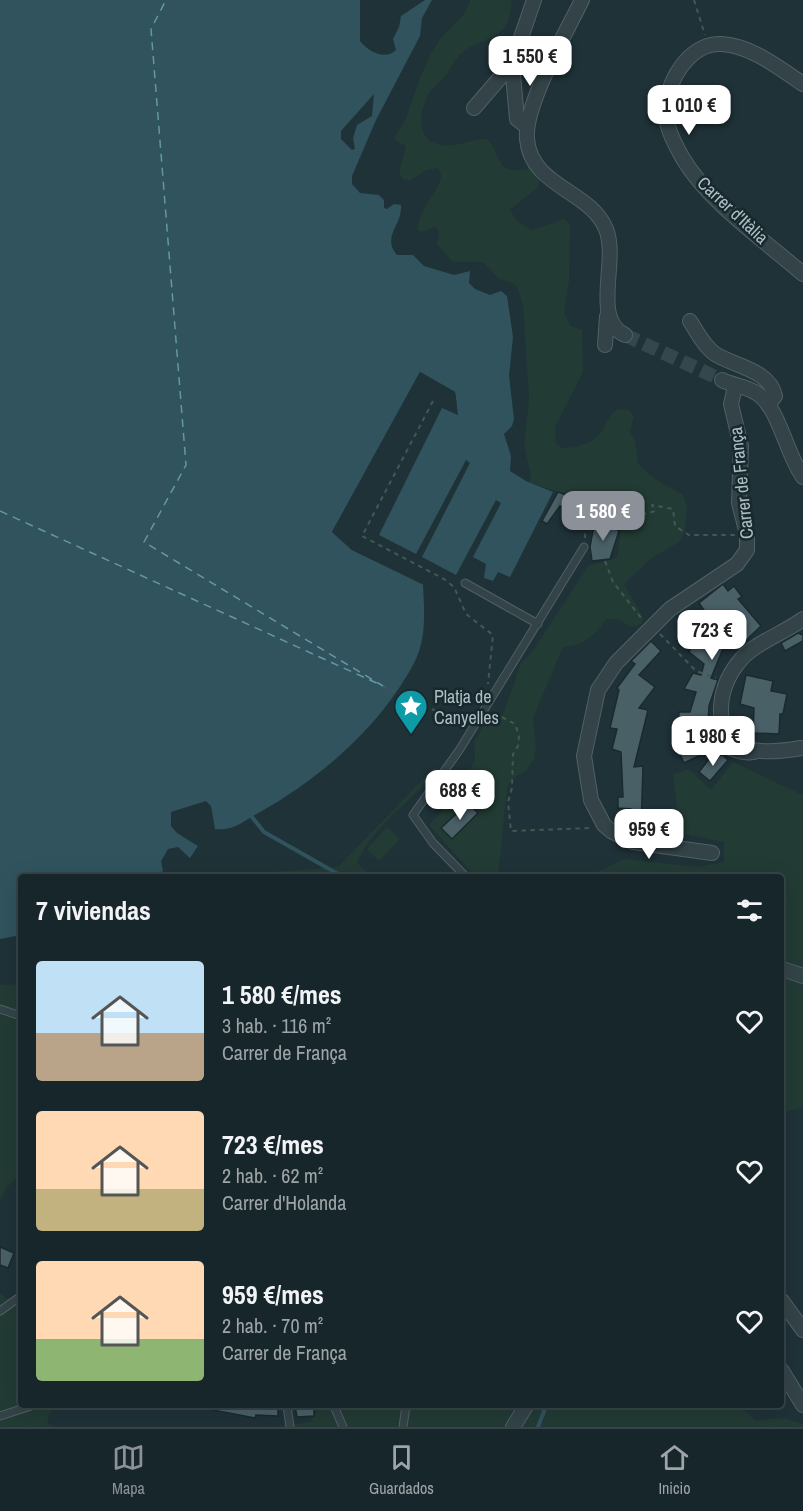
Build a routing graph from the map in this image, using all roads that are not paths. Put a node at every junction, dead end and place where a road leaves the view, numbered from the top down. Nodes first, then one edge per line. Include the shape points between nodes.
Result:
1 (534, 0) edge
2 (582, 0) edge
3 (512, 64) junction
4 (803, 84) edge
5 (474, 108) dead end
6 (527, 127) junction
7 (803, 274) edge
8 (607, 316) junction
9 (690, 321) dead end
10 (625, 335) tunnel mouth
11 (605, 345) dead end
12 (768, 405) junction
13 (803, 477) edge
14 (584, 547) road end
15 (465, 583) dead end
16 (803, 619) edge
17 (538, 624) junction
18 (708, 729) dead end
19 (801, 748) dead end
20 (764, 751) junction
21 (712, 853) dead end
22 (463, 874) edge
23 (784, 970) edge
24 (803, 976) edge
25 (0, 1009) edge
26 (18, 1015) edge
27 (18, 1298) edge
28 (784, 1304) edge
29 (0, 1311) edge
30 (803, 1330) edge
31 (784, 1374) edge
32 (803, 1405) edge
33 (25, 1408) edge
34 (287, 1408) edge
35 (335, 1408) edge
36 (406, 1408) edge
37 (525, 1408) edge
38 (0, 1416) edge
39 (290, 1427) edge
40 (343, 1427) edge
41 (404, 1427) edge
42 (513, 1427) edge

1 - 3 street
2 - 6 street via 535,100
3 - 5 street
3 - 6 street via 517,119
4 - 7 street, Carrer d'Itàlia via 755,53 734,45 708,46 685,62 669,90 666,113 670,133 689,168 715,197
6 - 8 street via 528,148 539,169 590,208 606,228 611,262
8 - 10 street via 613,327
8 - 11 street
9 - 12 street via 712,352 753,371 771,386 775,396
12 - 13 street
12 - 21 street, Carrer de França via 753,391 729,383 741,446 739,503 747,550 737,564 670,609 634,643 603,681 584,756 591,800 604,825 633,842
14 - 17 lane
15 - 17 lane
16 - 20 street via 745,656 723,693 724,733 736,744
17 - 22 lane via 413,814 433,843
18 - 20 lane via 713,739 733,753 754,756
19 - 20 street
23 - 24 street
25 - 26 lane
27 - 29 lane
28 - 30 street
31 - 32 street
33 - 38 lane
34 - 39 lane
35 - 40 lane
36 - 41 lane
37 - 42 street

